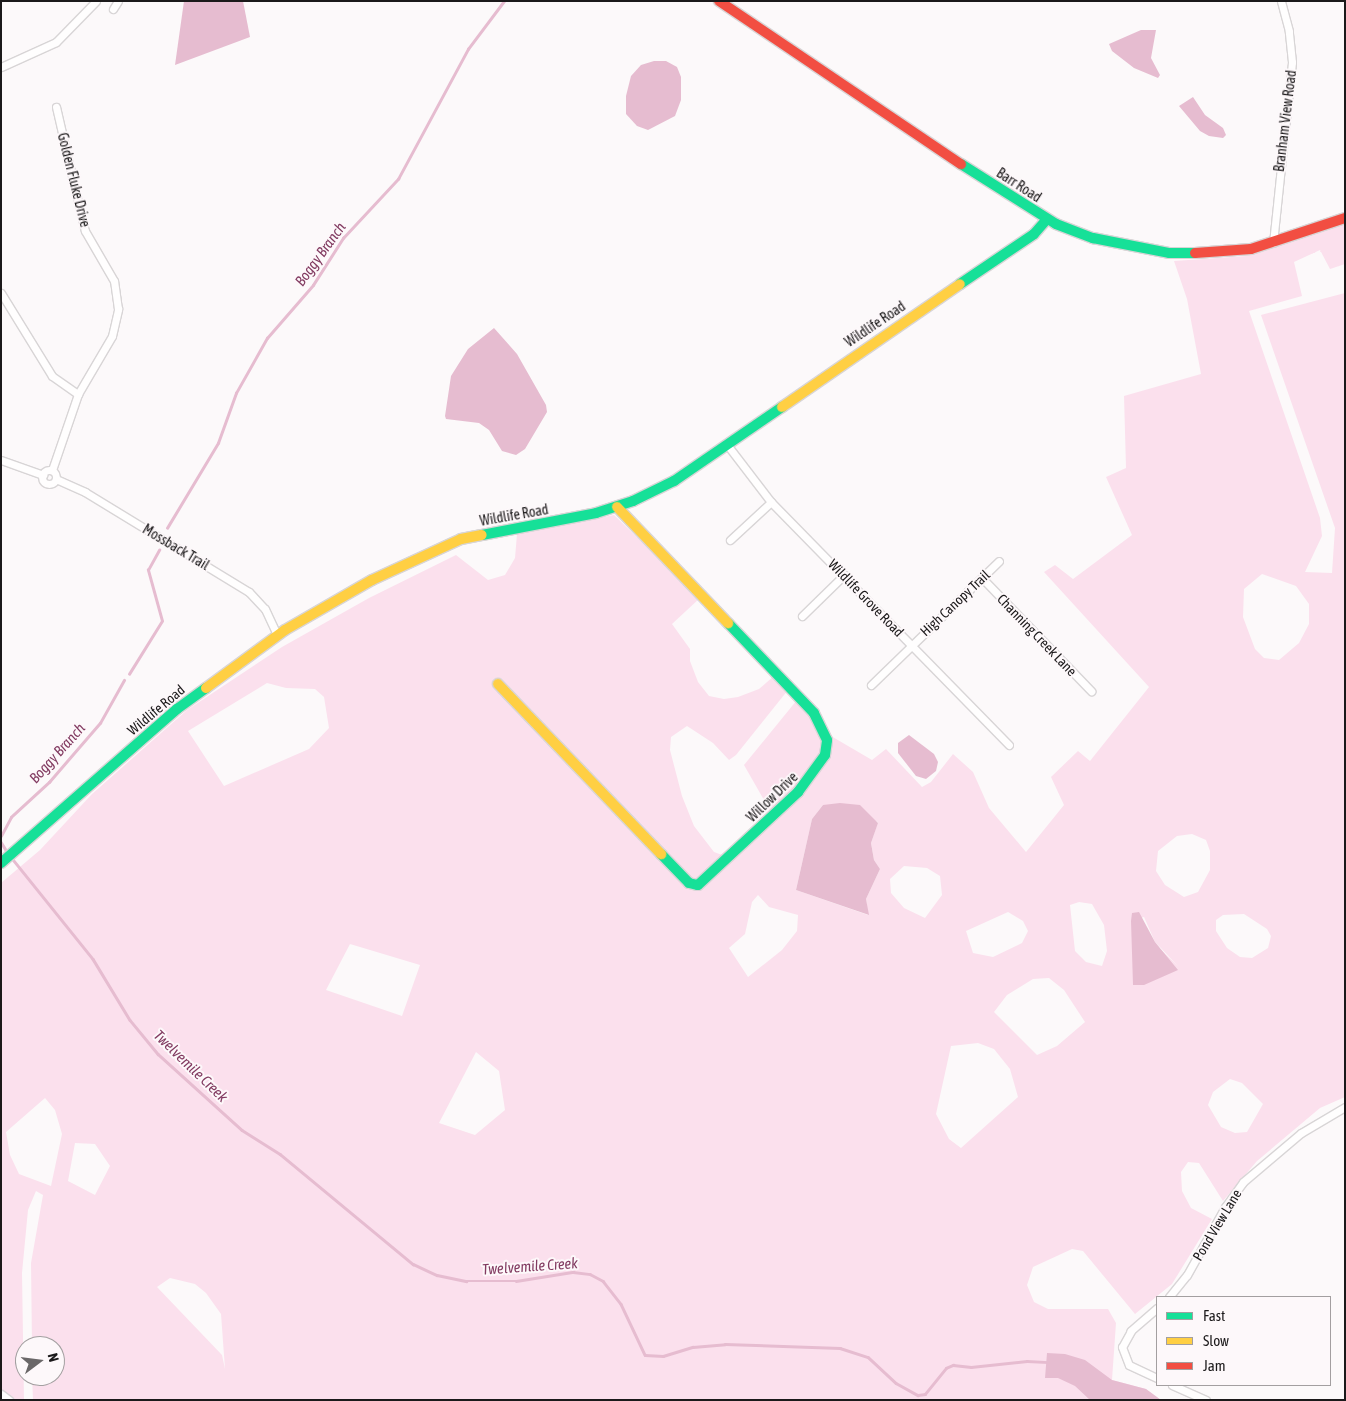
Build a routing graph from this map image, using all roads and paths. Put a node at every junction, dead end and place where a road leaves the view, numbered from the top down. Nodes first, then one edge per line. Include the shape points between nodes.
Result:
1 (96, 1) edge
2 (118, 1) edge
3 (719, 1) edge
4 (1281, 1) edge
5 (113, 9) dead end
6 (1, 67) edge
7 (56, 107) dead end
8 (1345, 218) edge
9 (1047, 220) junction
10 (1272, 243) junction
11 (1, 293) edge
12 (78, 394) junction
13 (728, 446) junction
14 (1, 460) edge
15 (52, 470) junction
16 (43, 474) junction
17 (56, 479) junction
18 (771, 502) junction
19 (617, 506) junction
20 (730, 540) dead end
21 (999, 561) dead end
22 (844, 575) junction
23 (983, 579) junction
24 (802, 616) dead end
25 (277, 635) junction
26 (911, 644) junction
27 (498, 684) dead end
28 (871, 685) dead end
29 (1091, 691) dead end
30 (1009, 745) dead end
31 (1, 863) edge
32 (1345, 1106) edge
33 (1170, 1296) edge
34 (1156, 1309) edge
35 (1156, 1378) edge
36 (1174, 1386) edge
37 (1, 1394) edge
38 (9, 1400) edge
39 (1206, 1400) edge

1 - 6 street via 56,42
2 - 5 street
3 - 9 street, Barr Road
4 - 10 street, Branham View Road via 1292,62
7 - 12 street, Golden Fluke Drive via 85,231 114,281 117,296 118,321
8 - 10 street, Barr Road
9 - 10 street, Barr Road via 1093,238 1169,254 1237,251
9 - 13 street, Wildlife Road via 1034,234 862,349
11 - 12 street via 52,376
12 - 15 street, Golden Fluke Drive
13 - 18 street, Wildlife Grove Road
13 - 19 street, Wildlife Road via 674,481
14 - 16 street, Mossback Trail
15 - 16 street
15 - 17 street
16 - 17 street, Mossback Trail via 43,480 48,484
17 - 25 street, Mossback Trail via 85,492 249,592 265,609
18 - 20 street
18 - 22 street, Wildlife Grove Road
19 - 25 street, Wildlife Road via 461,540 372,580
19 - 27 street, Willow Drive via 814,713 827,740 825,755 817,768 798,792 710,876 698,885 689,883
21 - 23 street, High Canopy Trail
22 - 24 street
22 - 26 street, Wildlife Grove Road
23 - 26 street, High Canopy Trail
23 - 29 street, Channing Creek Lane
25 - 31 street, Wildlife Road via 177,709
26 - 28 street, High Canopy Trail
26 - 30 street, Wildlife Grove Road
32 - 33 street, Pond View Lane via 1301,1133 1243,1182 1225,1207 1187,1275
34 - 35 street via 1131,1331 1122,1347 1129,1364
36 - 39 street
37 - 38 street

